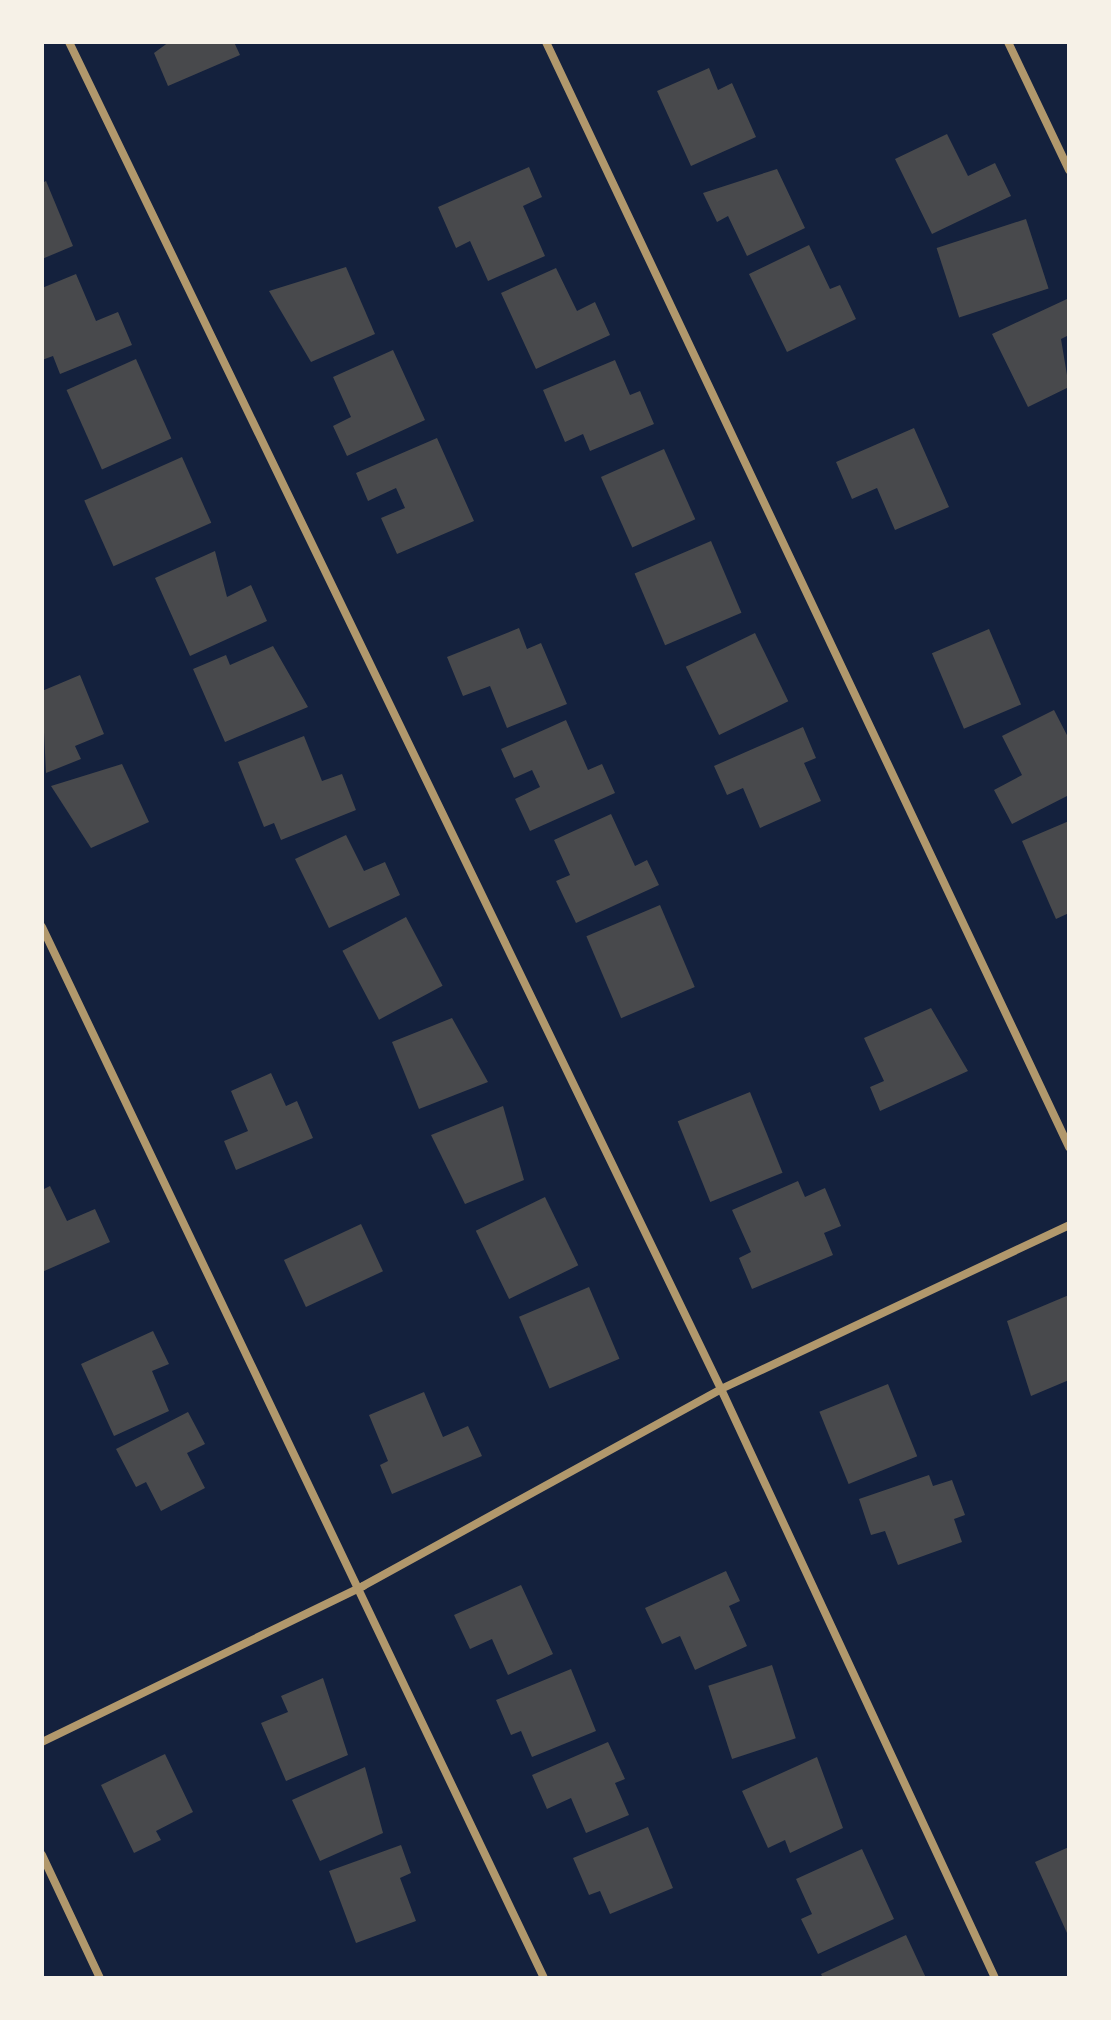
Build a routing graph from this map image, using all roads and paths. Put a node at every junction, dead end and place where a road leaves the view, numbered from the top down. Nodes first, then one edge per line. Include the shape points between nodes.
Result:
1 (69, 42) edge
2 (546, 42) edge
3 (1008, 42) edge
4 (1069, 170) edge
5 (42, 927) edge
6 (1069, 1147) edge
7 (1069, 1225) edge
8 (721, 1389) junction
9 (363, 1586) junction
10 (42, 1742) edge
11 (42, 1855) edge
12 (100, 1978) edge
13 (544, 1978) edge
14 (995, 1978) edge

1 - 8 street
2 - 6 street
3 - 4 street
5 - 9 street
7 - 8 street
8 - 9 street
8 - 14 street
9 - 10 street
9 - 13 street
11 - 12 street

